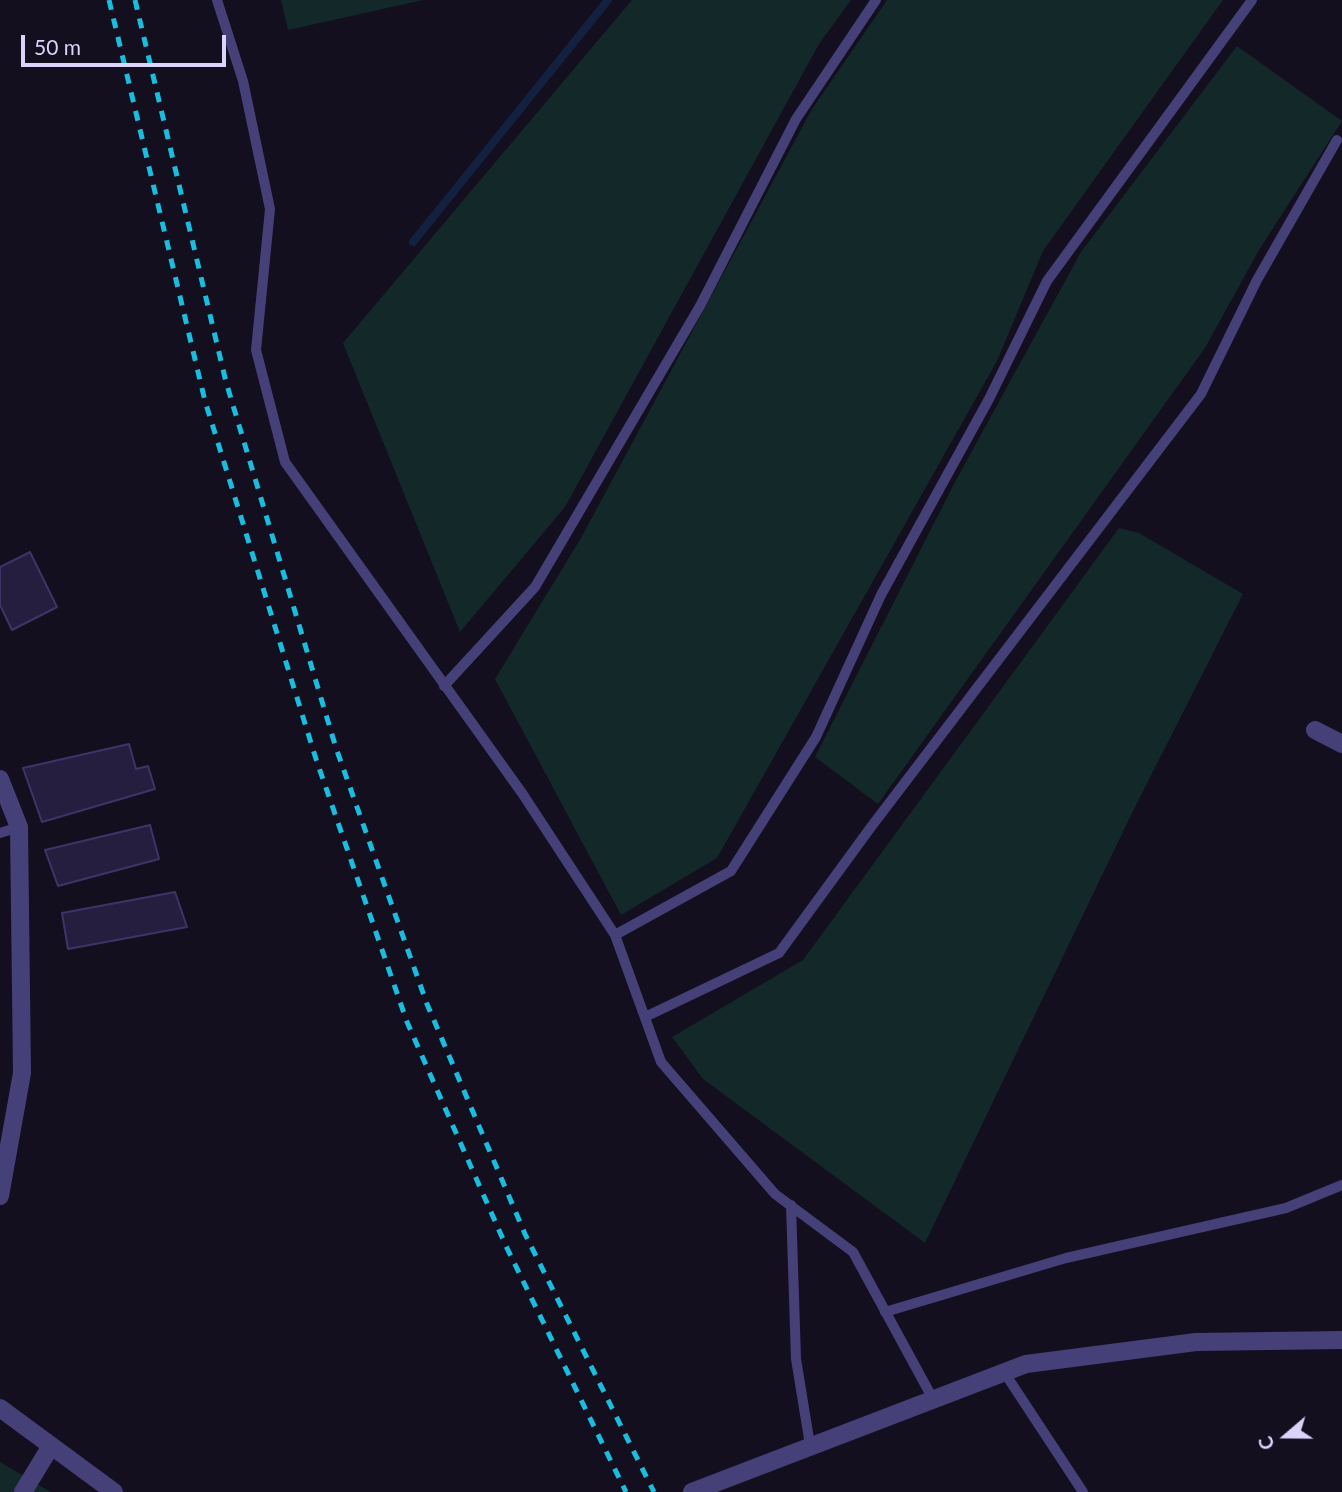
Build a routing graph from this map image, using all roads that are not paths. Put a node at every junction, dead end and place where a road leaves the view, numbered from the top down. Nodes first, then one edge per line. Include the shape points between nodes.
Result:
1 (217, 0) edge
2 (876, 0) edge
3 (1252, 0) edge
4 (1337, 140) dead end
5 (444, 687) junction
6 (1315, 730) dead end
7 (1342, 744) edge
8 (0, 779) edge
9 (19, 827) junction
10 (0, 833) edge
11 (615, 935) junction
12 (645, 1017) junction
13 (1342, 1185) edge
14 (0, 1196) edge
15 (790, 1205) junction
16 (885, 1312) junction
17 (1342, 1340) edge
18 (1004, 1372) junction
19 (933, 1399) junction
20 (0, 1408) edge
21 (810, 1445) junction
22 (51, 1446) junction
23 (23, 1492) edge
24 (114, 1492) edge
25 (692, 1492) edge
26 (1083, 1492) edge

1 - 5 lane via 243,81 270,209 256,350 285,462
2 - 5 lane via 796,119 701,306 535,587
3 - 11 lane via 1047,281 989,400 881,595 816,737 731,871
4 - 12 lane via 1257,280 1201,394 779,953
5 - 11 lane via 522,793
6 - 7 street
8 - 9 street
9 - 10 lane
9 - 14 street via 22,1073
11 - 12 lane
12 - 15 lane via 661,1062 775,1194
13 - 16 lane via 1286,1208 1066,1258
15 - 16 lane via 853,1252
15 - 21 lane via 796,1359
16 - 19 lane
17 - 18 street via 1196,1342 1026,1364
18 - 19 street
18 - 26 lane
19 - 21 street
20 - 22 street
21 - 25 street
22 - 23 street
22 - 24 street

